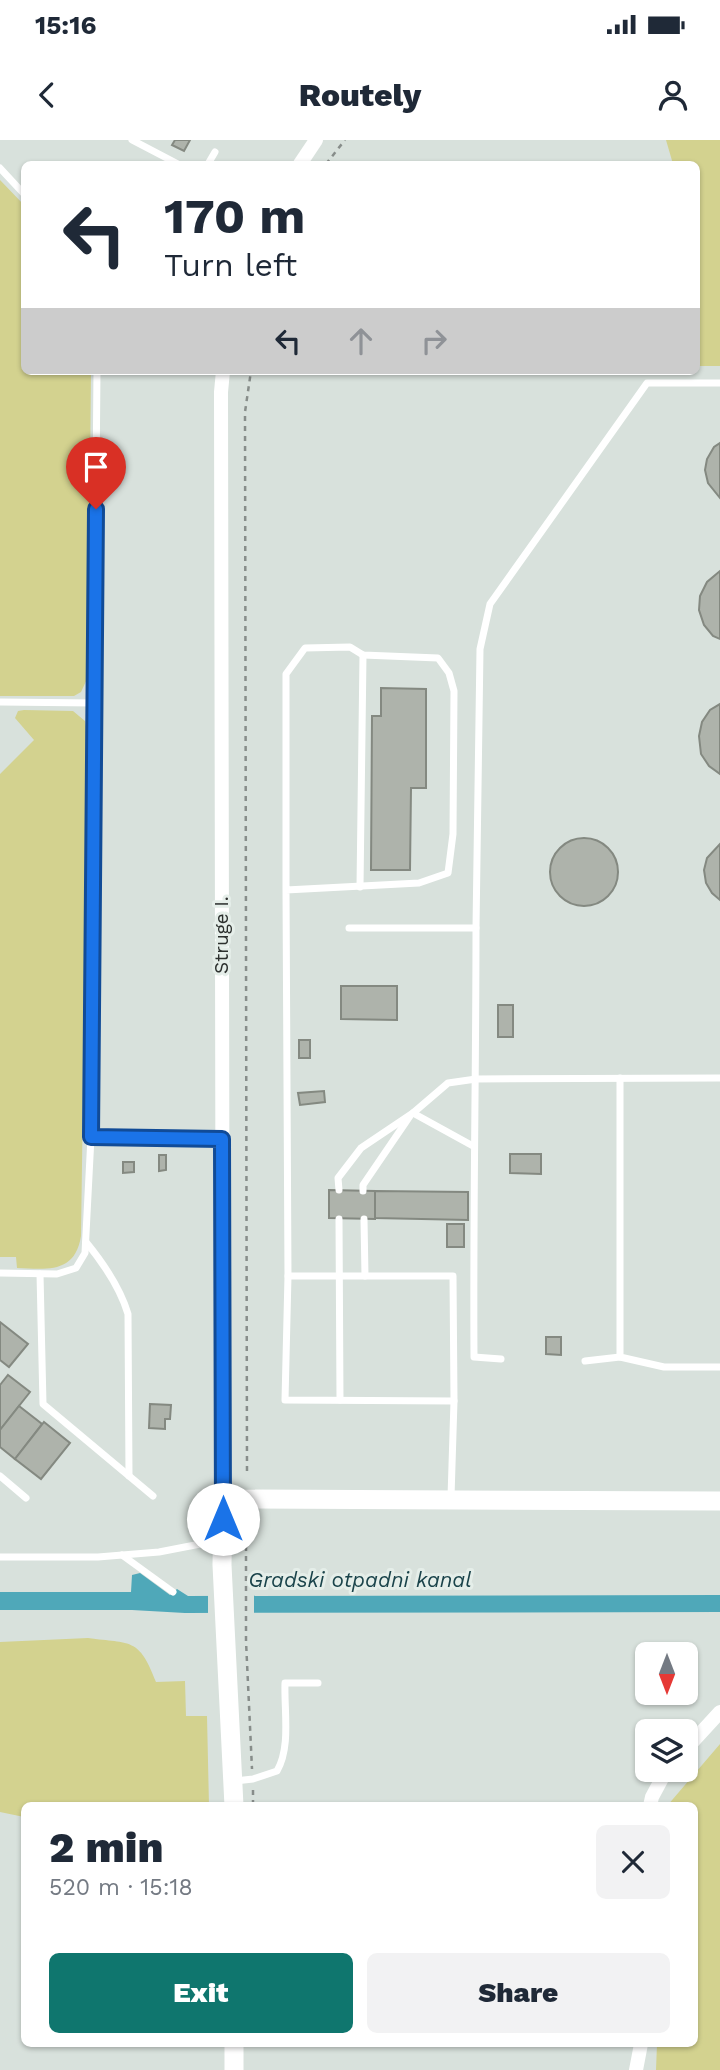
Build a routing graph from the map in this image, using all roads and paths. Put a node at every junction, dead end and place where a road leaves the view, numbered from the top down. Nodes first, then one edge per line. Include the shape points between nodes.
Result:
1 (132, 140) edge
2 (316, 140) edge
3 (345, 140) edge
4 (146, 143) edge
5 (215, 152) dead end
6 (173, 161) edge
7 (210, 161) edge
8 (302, 161) edge
9 (328, 161) edge
10 (0, 168) edge
11 (21, 191) edge
12 (97, 375) edge
13 (223, 375) edge
14 (250, 375) edge
15 (720, 383) edge
16 (363, 655) junction
17 (0, 702) edge
18 (94, 703) junction
19 (360, 887) junction
20 (286, 890) junction
21 (349, 928) dead end
22 (475, 928) junction
23 (720, 1078) edge
24 (475, 1079) junction
25 (620, 1079) junction
26 (413, 1113) junction
27 (91, 1137) junction
28 (222, 1139) junction
29 (473, 1146) junction
30 (339, 1190) dead end
31 (363, 1191) dead end
32 (340, 1219) dead end
33 (363, 1219) dead end
34 (86, 1241) junction
35 (0, 1273) edge
36 (40, 1274) junction
37 (288, 1276) junction
38 (341, 1276) junction
39 (365, 1276) junction
40 (620, 1357) junction
41 (502, 1359) dead end
42 (584, 1361) dead end
43 (720, 1367) edge
44 (340, 1401) junction
45 (454, 1401) junction
46 (247, 1471) dead end
47 (0, 1476) edge
48 (129, 1476) junction
49 (153, 1496) dead end
50 (26, 1498) dead end
51 (223, 1499) junction
52 (451, 1501) junction
53 (720, 1501) edge
54 (246, 1526) dead end
55 (222, 1539) junction
56 (122, 1555) junction
57 (0, 1557) edge
58 (173, 1592) dead end
59 (318, 1683) dead end
60 (720, 1712) edge
61 (698, 1736) edge
62 (252, 1769) dead end
63 (234, 1781) junction
64 (660, 1782) edge
65 (253, 1790) dead end
66 (234, 1802) edge
67 (253, 1802) edge
68 (651, 1802) edge
69 (234, 2047) edge
70 (640, 2047) edge
71 (234, 2070) edge
72 (636, 2070) edge

1 - 4 lane
2 - 8 street
3 - 9 path
4 - 6 lane
5 - 7 lane
10 - 11 lane
12 - 18 lane
13 - 28 street, Struge I.
14 - 46 path via 245,412
15 - 22 lane via 647,383 490,604 480,649
16 - 19 lane
16 - 19 lane via 438,658 449,673 454,691 453,821 448,873 419,883
16 - 20 lane via 350,647 305,648 286,674
17 - 18 lane
18 - 27 lane
19 - 20 lane
20 - 37 lane
21 - 22 lane
22 - 24 lane
23 - 25 lane
24 - 25 lane
24 - 26 lane via 449,1083
24 - 29 lane
25 - 40 lane
26 - 29 lane
26 - 30 lane via 362,1148 338,1178
26 - 31 lane
27 - 28 lane
27 - 34 lane
28 - 51 street, Struge I.
29 - 41 lane via 474,1357
32 - 38 lane
33 - 39 lane
34 - 36 lane via 76,1268
34 - 48 lane via 123,1296 128,1314
35 - 36 lane
36 - 48 lane via 43,1404
37 - 38 lane
37 - 44 lane via 285,1399
38 - 39 lane
38 - 44 lane
39 - 45 lane via 453,1276
40 - 42 lane
40 - 43 lane via 664,1367
44 - 45 lane
45 - 52 lane
47 - 50 lane
48 - 49 lane
51 - 52 street
51 - 55 street
52 - 53 street
54 - 62 path
55 - 56 lane
55 - 63 street
56 - 57 lane
56 - 58 lane
59 - 63 lane via 285,1684 284,1750 277,1771
60 - 61 street
63 - 66 street
64 - 68 street
65 - 67 path
69 - 71 street
70 - 72 street

